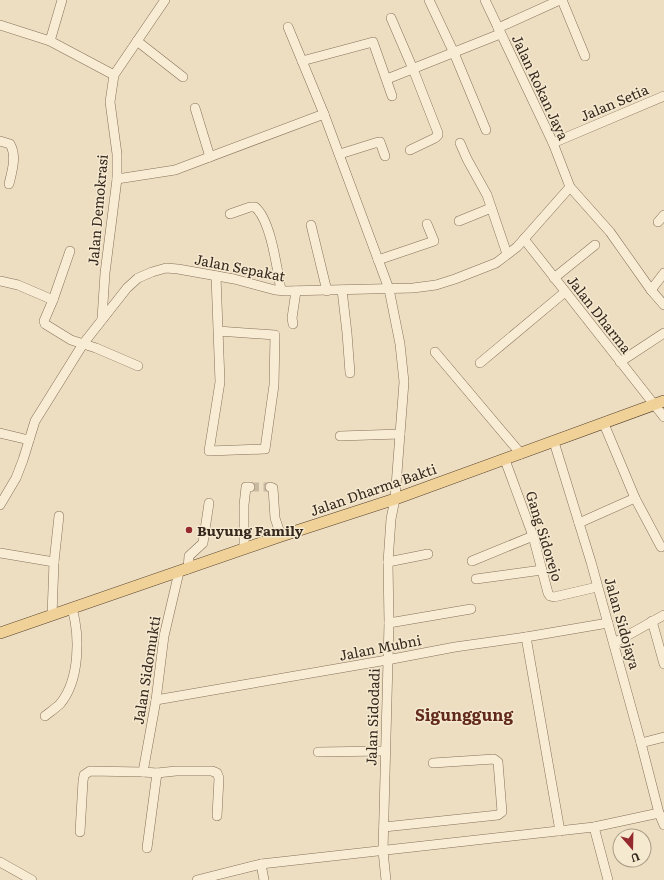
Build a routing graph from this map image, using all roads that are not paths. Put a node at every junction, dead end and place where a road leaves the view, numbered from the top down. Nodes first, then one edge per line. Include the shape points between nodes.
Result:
1 (62, 0) edge
2 (165, 0) edge
3 (428, 0) edge
4 (485, 0) edge
5 (561, 0) edge
6 (391, 18) dead end
7 (0, 24) edge
8 (288, 27) dead end
9 (499, 31) junction
10 (50, 41) junction
11 (137, 41) junction
12 (454, 53) junction
13 (585, 56) dead end
14 (302, 61) junction
15 (413, 69) junction
16 (114, 75) junction
17 (183, 77) dead end
18 (387, 79) junction
19 (392, 96) dead end
20 (664, 96) edge
21 (195, 108) dead end
22 (324, 114) junction
23 (486, 130) dead end
24 (0, 141) edge
25 (552, 142) junction
26 (460, 143) dead end
27 (410, 150) dead end
28 (340, 154) junction
29 (385, 156) dead end
30 (210, 157) junction
31 (117, 179) junction
32 (9, 184) dead end
33 (570, 187) junction
34 (491, 208) junction
35 (230, 214) dead end
36 (664, 215) edge
37 (459, 221) dead end
38 (658, 222) dead end
39 (426, 224) dead end
40 (311, 225) dead end
41 (524, 239) junction
42 (595, 245) dead end
43 (70, 251) dead end
44 (507, 254) junction
45 (378, 260) junction
46 (664, 273) edge
47 (216, 276) junction
48 (554, 278) junction
49 (0, 281) edge
50 (389, 289) junction
51 (281, 290) junction
52 (327, 290) junction
53 (342, 290) junction
54 (651, 290) junction
55 (296, 291) junction
56 (564, 292) junction
57 (54, 300) junction
58 (664, 305) edge
59 (102, 319) junction
60 (293, 324) dead end
61 (218, 331) junction
62 (664, 333) edge
63 (83, 344) junction
64 (435, 352) dead end
65 (620, 362) junction
66 (480, 363) dead end
67 (138, 366) dead end
68 (350, 373) dead end
69 (660, 403) edge
70 (664, 417) edge
71 (604, 424) junction
72 (0, 433) edge
73 (400, 434) junction
74 (340, 436) dead end
75 (29, 440) junction
76 (554, 442) junction
77 (521, 454) junction
78 (504, 460) junction
79 (250, 487) dead end
80 (270, 487) dead end
81 (635, 498) junction
82 (395, 499) junction
83 (209, 503) dead end
84 (0, 505) edge
85 (60, 516) dead end
86 (579, 523) junction
87 (281, 536) junction
88 (533, 536) junction
89 (661, 547) dead end
90 (244, 550) junction
91 (0, 553) edge
92 (428, 554) dead end
93 (472, 561) dead end
94 (54, 562) junction
95 (388, 562) junction
96 (184, 570) junction
97 (542, 570) junction
98 (476, 579) dead end
99 (598, 587) junction
100 (72, 608) junction
101 (471, 609) dead end
102 (52, 615) junction
103 (664, 615) edge
104 (652, 621) junction
105 (389, 623) junction
106 (608, 623) junction
107 (0, 633) edge
108 (655, 633) junction
109 (526, 637) junction
110 (614, 642) junction
111 (664, 642) edge
112 (387, 660) junction
113 (664, 664) edge
114 (156, 700) junction
115 (45, 716) dead end
116 (664, 737) edge
117 (642, 743) junction
118 (384, 751) junction
119 (318, 752) dead end
120 (433, 763) dead end
121 (143, 772) junction
122 (157, 773) junction
123 (659, 813) junction
124 (217, 816) dead end
125 (664, 825) edge
126 (384, 827) junction
127 (594, 827) junction
128 (560, 831) junction
129 (80, 832) dead end
130 (146, 848) dead end
131 (383, 851) junction
132 (0, 862) edge
133 (261, 864) junction
134 (215, 878) edge
135 (32, 880) edge
136 (197, 880) edge
137 (264, 880) edge
138 (386, 880) edge
139 (608, 880) edge

1 - 10 street
2 - 11 street, Jalan Demokrasi
3 - 12 street
4 - 9 street, Jalan Rokan Jaya
5 - 9 street
5 - 13 street
6 - 15 street
7 - 10 street
8 - 14 street, Jalan Sidodadi
9 - 12 street
9 - 25 street, Jalan Rokan Jaya
10 - 16 street
11 - 16 street, Jalan Demokrasi
11 - 17 street
12 - 15 street
12 - 23 street
14 - 18 street via 373,42
14 - 22 street, Jalan Sidodadi
15 - 18 street
15 - 27 street via 438,135
16 - 31 street, Jalan Demokrasi via 110,102 117,154
18 - 19 street
20 - 25 street, Jalan Setia
21 - 30 street
22 - 28 street, Jalan Sidodadi
22 - 30 street
24 - 32 street via 10,144 13,149
25 - 33 street, Jalan Rokan Jaya
26 - 34 street
28 - 29 street via 380,142
28 - 45 street, Jalan Sidodadi
30 - 31 street via 175,170
31 - 59 street, Jalan Demokrasi
33 - 41 street, Jalan Sepakat
33 - 54 street, Jalan Rokan Jaya via 610,232
34 - 37 street
34 - 44 street
35 - 51 street via 255,206 260,210 275,257
36 - 38 street
39 - 45 street via 434,241
40 - 52 street
41 - 44 street, Jalan Sepakat
41 - 48 street, Jalan Dharma
42 - 48 street
43 - 57 street
44 - 50 street, Jalan Sepakat via 496,263 436,285
45 - 50 street, Jalan Sidodadi
46 - 54 street
47 - 51 street, Jalan Sepakat
47 - 59 street, Jalan Sepakat via 166,268 152,272 138,278 127,288
47 - 61 street
48 - 56 street, Jalan Dharma
49 - 57 street via 18,285
50 - 53 street, Jalan Sepakat
50 - 73 street, Jalan Sidodadi via 403,365
51 - 55 street, Jalan Sepakat
52 - 53 street, Jalan Sepakat
52 - 55 street, Jalan Sepakat
53 - 68 street
54 - 58 street, Jalan Rokan Jaya
55 - 60 street
56 - 65 street, Jalan Dharma
56 - 66 street
57 - 63 street via 44,324
59 - 63 street, Jalan Sepakat
61 - 61 street via 275,335 274,385 265,449 209,451 220,382
62 - 65 street
63 - 67 street
63 - 75 street, Jalan Sepakat via 35,421
64 - 77 street
65 - 69 street, Jalan Dharma
69 - 70 street, Jalan Dharma
69 - 71 main road, Jalan Dharma Bakti
71 - 76 main road, Jalan Dharma Bakti
71 - 81 street
72 - 75 street
73 - 74 street
73 - 82 street, Jalan Sidodadi
75 - 84 street, Jalan Sepakat via 16,478
76 - 77 main road, Jalan Dharma Bakti
76 - 86 street, Jalan Sidojaya
77 - 78 main road, Jalan Dharma Bakti
78 - 82 main road, Jalan Dharma Bakti
78 - 88 street, Gang Sidorejo
79 - 90 street via 246,487 244,505
80 - 87 street via 273,488 275,518
81 - 86 street
81 - 89 street
82 - 87 main road, Jalan Dharma Bakti
82 - 95 street, Jalan Sidodadi
83 - 96 street, Jalan Sidomukti via 203,543 189,556
85 - 94 street
86 - 99 street, Jalan Sidojaya
87 - 90 main road, Jalan Dharma Bakti
88 - 93 street
88 - 97 street, Gang Sidorejo
90 - 96 main road, Jalan Dharma Bakti
91 - 94 street
92 - 95 street
94 - 102 street
95 - 105 street, Jalan Sidodadi
96 - 100 main road, Jalan Dharma Bakti
96 - 114 street, Jalan Sidomukti via 164,636
97 - 98 street
97 - 99 street, Gang Sidorejo via 550,596
99 - 106 street, Jalan Sidojaya
100 - 102 main road, Jalan Dharma Bakti
100 - 115 street via 77,630 76,666 72,683 60,704
101 - 105 street
102 - 107 main road, Jalan Dharma Bakti
103 - 104 street
104 - 108 street
104 - 110 street
105 - 112 street, Jalan Sidodadi
106 - 109 street, Jalan Mubni
106 - 110 street, Jalan Sidojaya
108 - 111 street
108 - 113 street
109 - 112 street, Jalan Mubni
109 - 128 street
110 - 117 street, Jalan Sidojaya
112 - 114 street, Jalan Mubni
112 - 118 street, Jalan Sidodadi
114 - 121 street, Jalan Sidomukti
116 - 117 street
117 - 123 street, Jalan Sidojaya
118 - 119 street
118 - 126 street, Jalan Sidodadi
120 - 126 street via 494,759 498,762 502,812 498,815
121 - 122 street
121 - 129 street via 90,771 84,775
122 - 124 street via 217,773
122 - 130 street
123 - 125 street, Jalan Sidojaya
123 - 127 street
126 - 131 street, Jalan Sidodadi
127 - 128 street
127 - 139 street
128 - 131 street
131 - 133 street
131 - 138 street, Jalan Sidodadi
132 - 135 street
133 - 134 street
133 - 137 street
134 - 136 street

